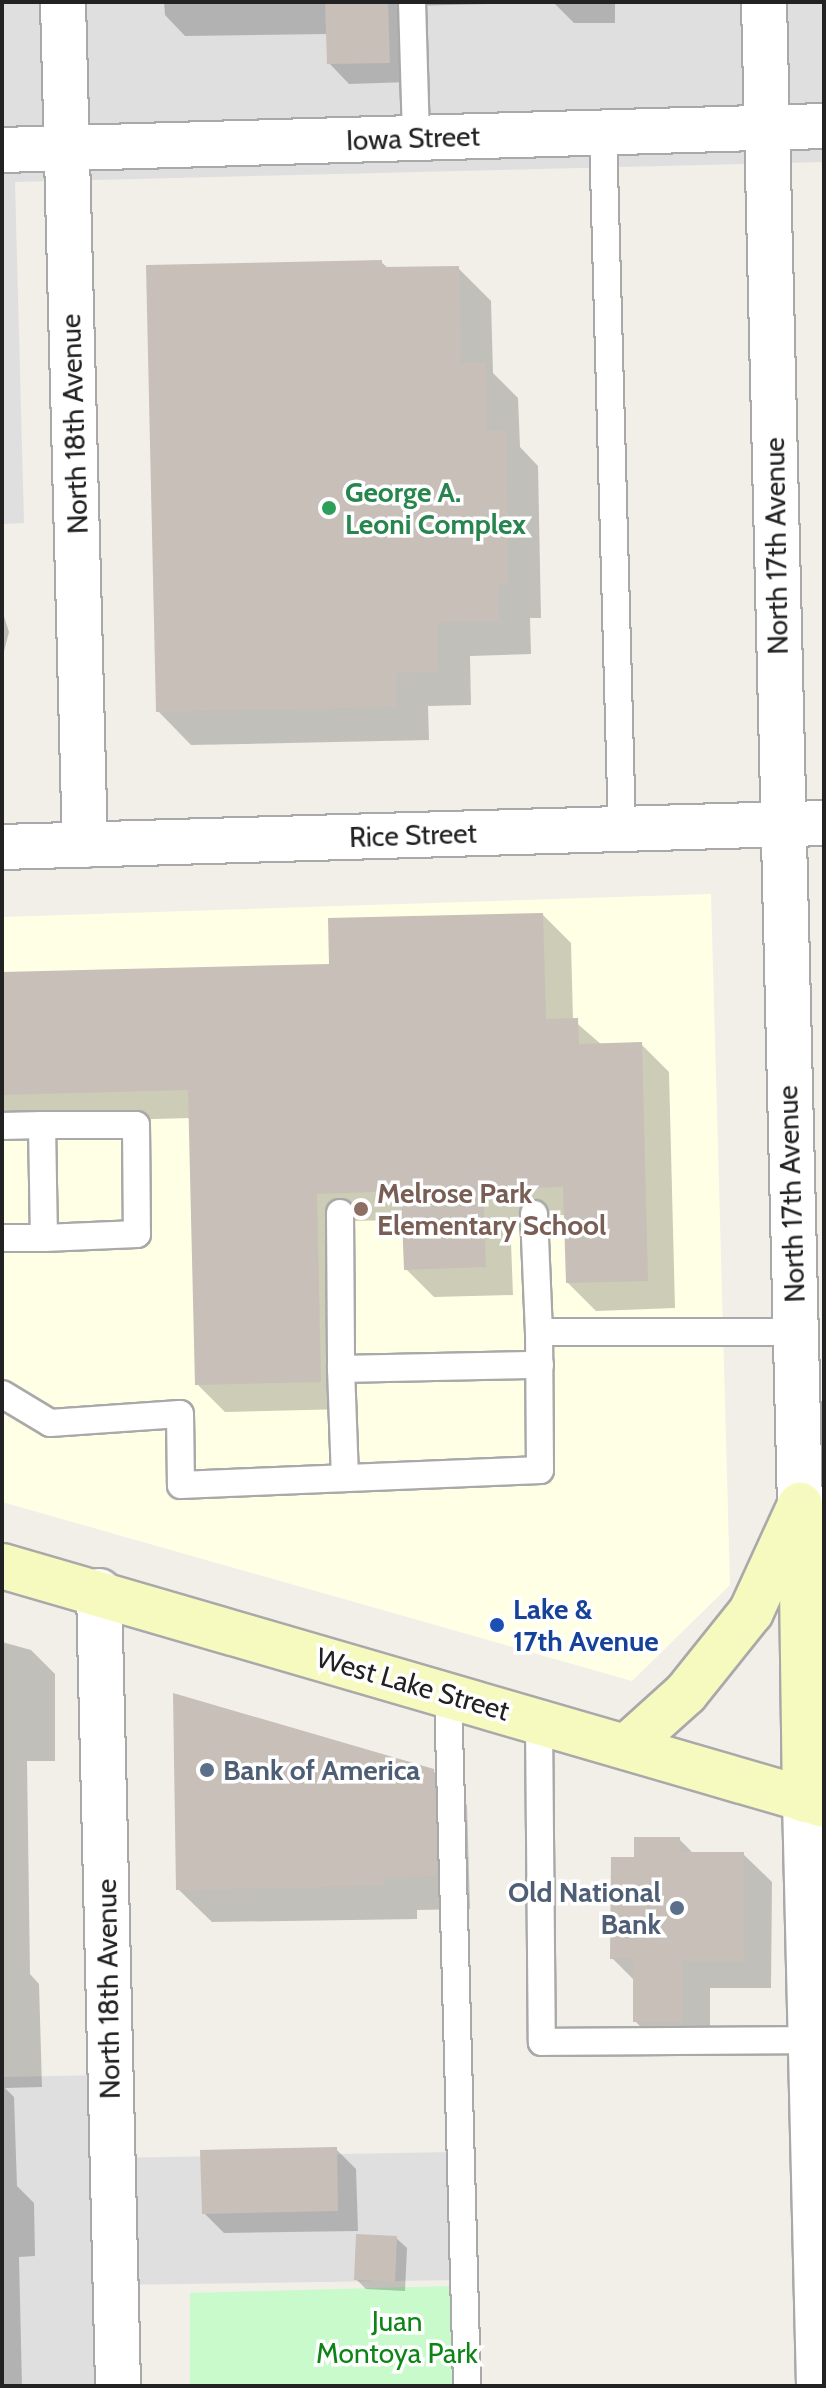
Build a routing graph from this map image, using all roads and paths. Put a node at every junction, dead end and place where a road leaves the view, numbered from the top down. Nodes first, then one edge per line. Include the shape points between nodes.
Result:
1 (63, 2) edge
2 (412, 2) edge
3 (764, 2) edge
4 (824, 126) edge
5 (768, 128) junction
6 (603, 133) junction
7 (416, 138) junction
8 (67, 148) junction
9 (2, 150) edge
10 (824, 823) edge
11 (781, 824) junction
12 (622, 829) junction
13 (85, 845) junction
14 (2, 847) edge
15 (42, 1125) junction
16 (2, 1126) edge
17 (340, 1213) dead end
18 (534, 1214) dead end
19 (2, 1238) edge
20 (44, 1238) junction
21 (539, 1332) junction
22 (795, 1332) junction
23 (540, 1365) junction
24 (341, 1369) junction
25 (2, 1394) edge
26 (345, 1478) junction
27 (812, 1504) edge
28 (2, 1566) edge
29 (99, 1591) junction
30 (448, 1695) junction
31 (539, 1721) junction
32 (626, 1747) junction
33 (814, 1802) edge
34 (811, 2040) junction
35 (820, 2262) edge
36 (118, 2386) edge
37 (467, 2386) edge
38 (819, 2386) edge

1 - 8 street, North 18th Avenue
2 - 7 lane
3 - 5 street, North 17th Avenue
4 - 5 street, Iowa Street
5 - 6 street, Iowa Street
5 - 11 street, North 17th Avenue
6 - 7 street, Iowa Street
6 - 12 lane
7 - 8 street, Iowa Street
8 - 9 street, Iowa Street
8 - 13 street, North 18th Avenue
10 - 11 street, Rice Street
11 - 12 street, Rice Street
11 - 22 street, North 17th Avenue
12 - 13 street, Rice Street
13 - 14 street, Rice Street
15 - 16 lane
15 - 20 lane
15 - 20 lane via 136,1125 137,1234
17 - 24 lane
18 - 21 lane
19 - 20 lane
21 - 22 lane
21 - 23 lane
22 - 27 street, North 17th Avenue
23 - 24 lane
23 - 26 lane via 540,1470
24 - 26 lane
25 - 26 lane via 50,1423 180,1414 181,1485
27 - 32 main road via 751,1612 686,1693
27 - 33 main road, North 17th Avenue
28 - 29 main road, West Lake Street
29 - 30 main road, West Lake Street
29 - 36 street, North 18th Avenue
30 - 31 main road, West Lake Street
30 - 37 lane
31 - 32 main road, West Lake Street
31 - 34 lane via 542,2042
32 - 33 main road, West Lake Street
33 - 34 street, North 17th Avenue
34 - 35 street, North 17th Avenue
35 - 38 street, North 17th Avenue

